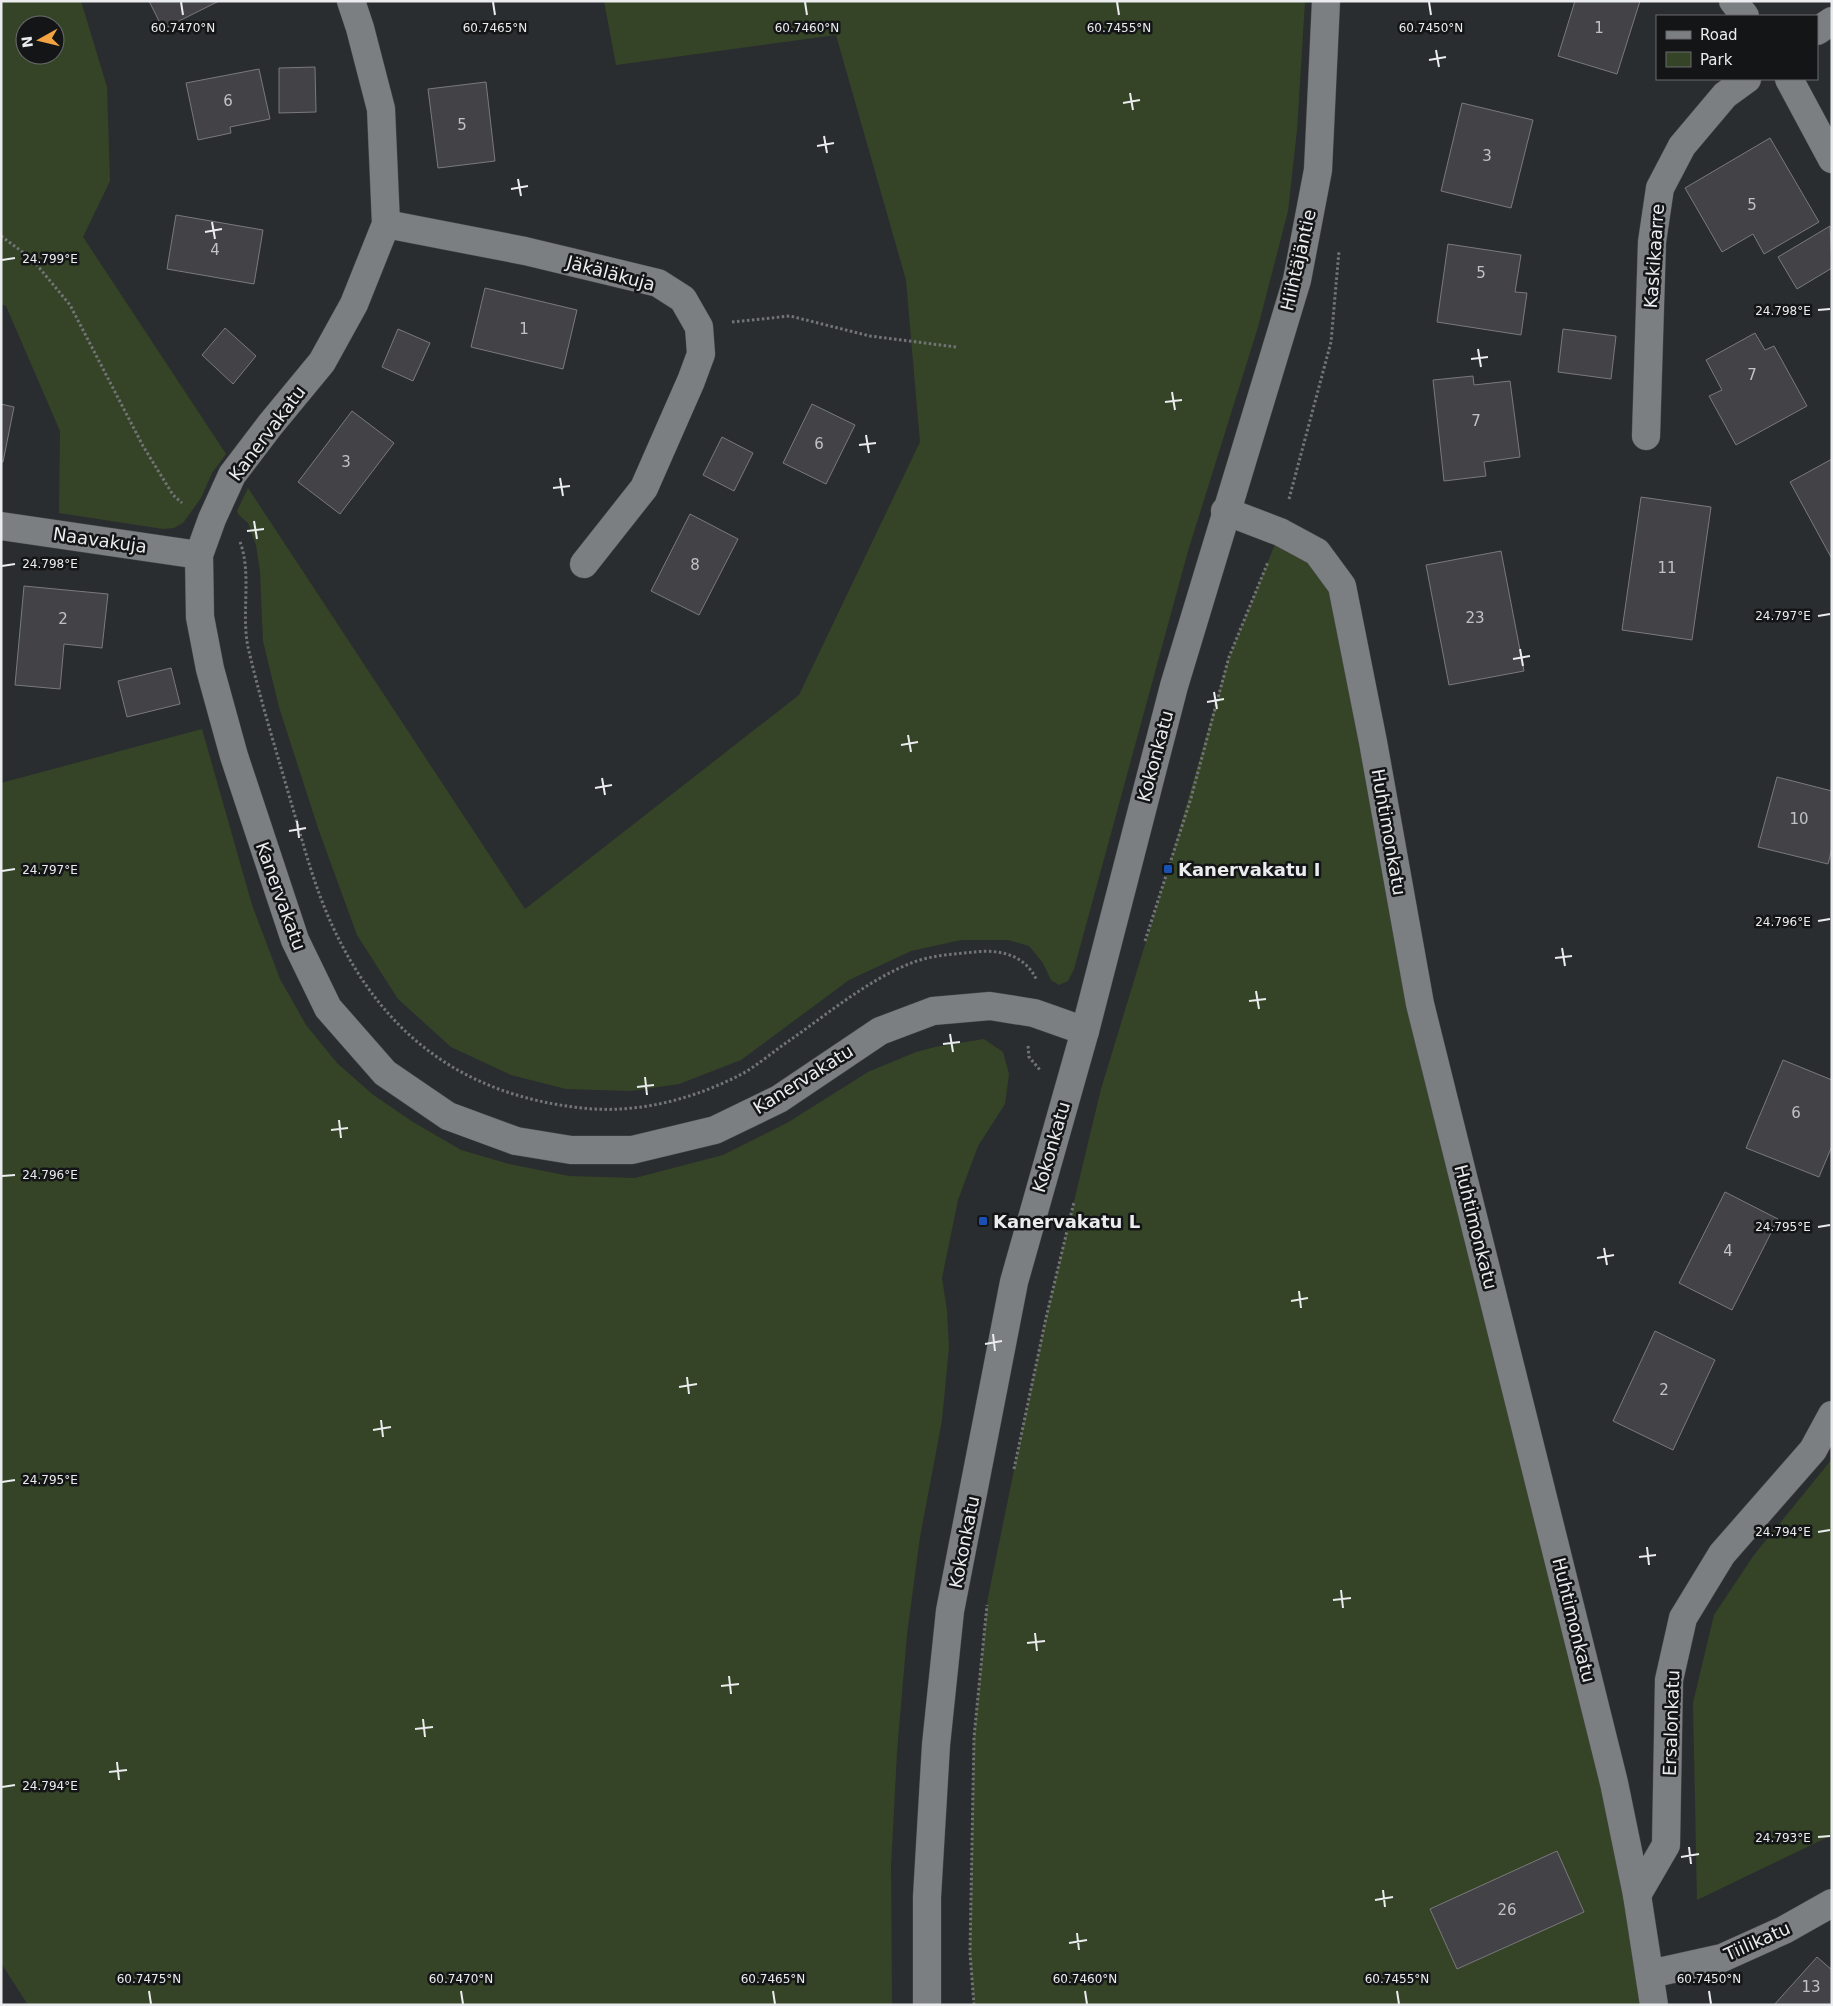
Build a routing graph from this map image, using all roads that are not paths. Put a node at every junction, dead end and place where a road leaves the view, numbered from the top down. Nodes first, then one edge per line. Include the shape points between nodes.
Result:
1 (351, 1) edge
2 (1326, 1) edge
3 (1732, 1) edge
4 (1743, 15) edge
5 (1832, 21) edge
6 (1818, 30) edge
7 (1746, 80) edge
8 (1790, 80) edge
9 (1832, 159) edge
10 (386, 224) junction
11 (1646, 436) dead end
12 (1225, 511) junction
13 (1, 526) edge
14 (199, 555) junction
15 (584, 564) dead end
16 (1085, 1031) junction
17 (1832, 1415) edge
18 (1637, 1895) junction
19 (1832, 1903) edge
20 (1650, 1974) junction
21 (927, 2005) edge
22 (1654, 2005) edge

1 - 10 street, Kanervakatu via 380,109
2 - 12 street, Hiihtäjäntie via 1318,170 1297,280
3 - 4 street
5 - 6 street
7 - 11 street, Kaskikaarre via 1725,95 1682,146 1660,188 1652,242
8 - 9 street
10 - 14 street, Kanervakatu via 354,304 322,362 232,475
10 - 15 street, Jäkäläkuja via 525,251 658,283 683,300 699,326 701,354 695,372 644,488
12 - 16 street, Kokonkatu via 1174,686
12 - 18 street, Huhtimonkatu via 1280,532 1317,552 1342,586 1420,1004 1614,1783
13 - 14 street, Naavakuja
14 - 16 street, Kanervakatu via 200,617 210,669 234,756 294,940 328,1008 385,1073 448,1116 516,1140 571,1150 632,1150 715,1130 779,1099 880,1031 934,1011 990,1006 1034,1012
16 - 21 street, Kokonkatu via 1014,1282 950,1611 936,1745 927,1897
17 - 18 street, Ersalonkatu via 1813,1450 1722,1554 1683,1618 1669,1680 1666,1844
18 - 20 street, Huhtimonkatu
19 - 20 street, Tiilikatu via 1784,1930 1722,1958
20 - 22 street, Huhtimonkatu

